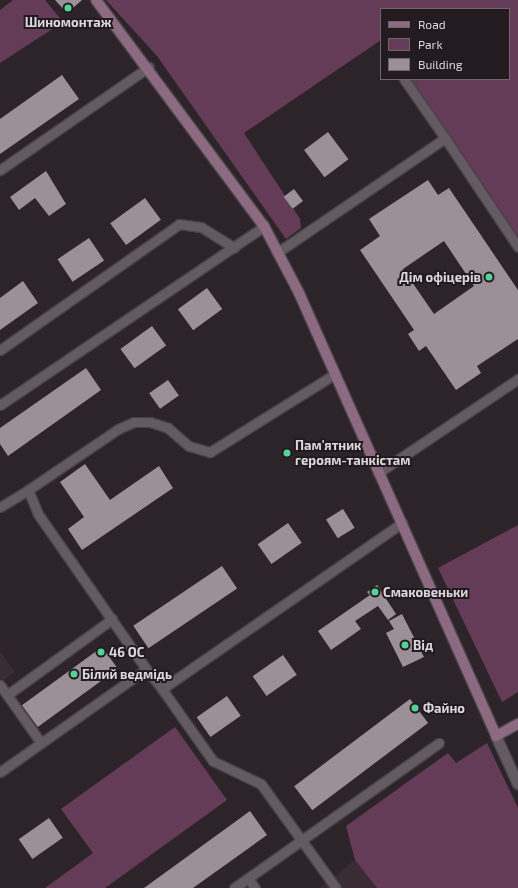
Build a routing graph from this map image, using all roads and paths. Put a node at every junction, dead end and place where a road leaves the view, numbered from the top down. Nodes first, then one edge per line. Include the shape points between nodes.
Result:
1 (96, 0) edge
2 (149, 67) junction
3 (405, 80) edge
4 (445, 138) junction
5 (0, 170) edge
6 (264, 226) junction
7 (518, 247) edge
8 (234, 248) junction
9 (278, 252) junction
10 (0, 350) edge
11 (333, 375) junction
12 (518, 379) edge
13 (0, 405) edge
14 (378, 473) junction
15 (28, 490) junction
16 (0, 507) edge
17 (402, 523) junction
18 (112, 619) junction
19 (146, 669) junction
20 (0, 685) edge
21 (162, 689) junction
22 (7, 695) junction
23 (518, 724) edge
24 (496, 736) junction
25 (41, 743) junction
26 (439, 743) dead end
27 (0, 772) edge
28 (518, 784) edge
29 (304, 839) junction
30 (248, 878) junction
31 (234, 888) edge
32 (255, 888) edge
33 (336, 888) edge

1 - 2 street
2 - 5 lane
2 - 6 street
3 - 4 lane
4 - 7 lane
4 - 9 lane
6 - 8 lane
6 - 9 street
8 - 10 lane via 201,227 179,224
8 - 13 lane
9 - 11 street
11 - 14 street
11 - 15 lane via 210,452 189,446 168,428 150,422 134,422 118,429
12 - 14 lane
14 - 17 street
15 - 16 lane
15 - 18 lane via 38,514
17 - 21 lane
17 - 24 street
18 - 19 lane
18 - 22 lane
19 - 21 lane
19 - 25 lane
20 - 22 lane
21 - 29 lane via 213,761 261,784
22 - 25 lane
23 - 24 street
24 - 28 street
25 - 27 lane
26 - 29 lane
29 - 30 lane
29 - 33 lane
30 - 31 lane
30 - 32 lane

